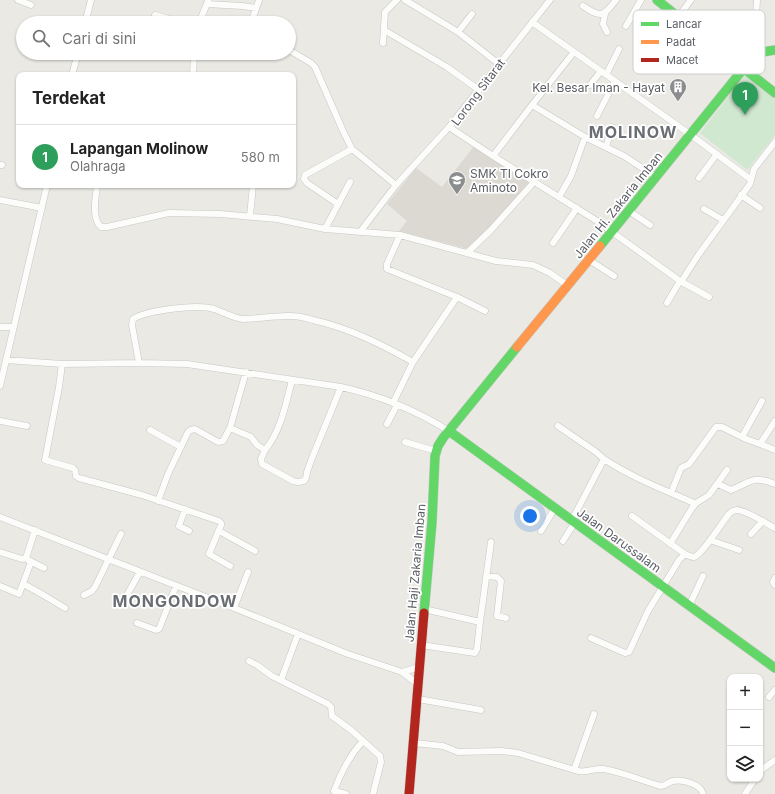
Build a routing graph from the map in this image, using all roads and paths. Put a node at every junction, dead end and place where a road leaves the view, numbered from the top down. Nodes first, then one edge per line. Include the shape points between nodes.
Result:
1 (18, 0) edge
2 (91, 0) edge
3 (259, 0) edge
4 (397, 0) edge
5 (405, 0) edge
6 (550, 0) edge
7 (616, 0) edge
8 (641, 0) edge
9 (656, 0) edge
10 (665, 0) edge
11 (691, 0) edge
12 (757, 0) edge
13 (208, 2) edge
14 (31, 5) dead end
15 (583, 6) dead end
16 (256, 8) junction
17 (635, 10) edge
18 (670, 10) edge
19 (678, 10) edge
20 (684, 10) edge
21 (756, 10) edge
22 (472, 14) dead end
23 (605, 14) junction
24 (633, 14) edge
25 (87, 16) edge
26 (202, 16) edge
27 (254, 16) edge
28 (532, 22) junction
29 (626, 26) dead end
30 (384, 30) junction
31 (458, 32) junction
32 (607, 32) dead end
33 (383, 42) dead end
34 (775, 46) edge
35 (619, 49) dead end
36 (765, 49) edge
37 (775, 50) edge
38 (765, 51) edge
39 (574, 52) junction
40 (296, 54) edge
41 (76, 60) edge
42 (194, 60) edge
43 (499, 64) junction
44 (73, 72) edge
45 (193, 72) edge
46 (604, 73) junction
47 (738, 74) edge
48 (751, 74) edge
49 (615, 81) junction
50 (590, 85) dead end
51 (479, 90) junction
52 (775, 93) edge
53 (532, 105) junction
54 (598, 116) dead end
55 (449, 127) junction
56 (612, 127) dead end
57 (691, 135) junction
58 (585, 137) junction
59 (775, 142) edge
60 (606, 147) junction
61 (352, 149) junction
62 (768, 151) junction
63 (716, 154) junction
64 (775, 154) edge
65 (493, 156) junction
66 (656, 177) junction
67 (699, 178) dead end
68 (750, 179) junction
69 (350, 182) dead end
70 (534, 182) junction
71 (396, 185) junction
72 (47, 188) edge
73 (96, 188) edge
74 (253, 188) edge
75 (741, 195) junction
76 (559, 197) junction
77 (0, 200) edge
78 (338, 204) junction
79 (42, 208) junction
80 (577, 208) junction
81 (760, 208) dead end
82 (704, 209) dead end
83 (629, 211) junction
84 (250, 216) junction
85 (723, 220) junction
86 (650, 225) dead end
87 (325, 229) junction
88 (360, 232) junction
89 (612, 232) junction
90 (400, 235) junction
91 (553, 243) dead end
92 (467, 253) junction
93 (589, 260) junction
94 (614, 276) dead end
95 (681, 282) junction
96 (567, 285) junction
97 (458, 297) junction
98 (709, 297) dead end
99 (667, 303) dead end
100 (485, 310) dead end
101 (0, 327) edge
102 (13, 327) junction
103 (6, 357) junction
104 (413, 362) junction
105 (139, 363) junction
106 (62, 364) junction
107 (246, 372) junction
108 (495, 374) joint
109 (292, 380) junction
110 (0, 386) edge
111 (341, 387) junction
112 (762, 401) dead end
113 (395, 404) junction
114 (0, 421) edge
115 (775, 421) edge
116 (387, 424) dead end
117 (27, 426) dead end
118 (558, 426) dead end
119 (230, 428) junction
120 (150, 430) dead end
121 (449, 430) junction
122 (742, 437) junction
123 (405, 442) dead end
124 (760, 444) junction
125 (181, 447) junction
126 (265, 450) junction
127 (775, 450) edge
128 (436, 451) junction
129 (604, 459) junction
130 (727, 470) dead end
131 (718, 484) junction
132 (775, 484) edge
133 (671, 493) junction
134 (158, 501) junction
135 (693, 505) junction
136 (555, 508) junction
137 (185, 509) junction
138 (632, 516) dead end
139 (0, 517) edge
140 (573, 521) junction
141 (762, 522) junction
142 (774, 526) edge
143 (35, 530) junction
144 (189, 531) dead end
145 (219, 531) junction
146 (541, 531) dead end
147 (121, 534) dead end
148 (751, 534) dead end
149 (710, 540) junction
150 (563, 541) dead end
151 (491, 542) dead end
152 (670, 544) junction
153 (740, 550) dead end
154 (255, 551) dead end
155 (0, 552) edge
156 (685, 554) junction
157 (26, 558) junction
158 (109, 559) junction
159 (32, 562) junction
160 (230, 566) dead end
161 (44, 568) dead end
162 (140, 572) junction
163 (248, 572) dead end
164 (486, 576) junction
165 (703, 576) dead end
166 (775, 578) edge
167 (23, 584) junction
168 (775, 585) edge
169 (0, 586) edge
170 (176, 586) junction
171 (662, 586) junction
172 (84, 595) dead end
173 (124, 600) dead end
174 (689, 606) junction
175 (65, 608) dead end
176 (234, 608) junction
177 (424, 609) junction
178 (506, 618) dead end
179 (480, 622) junction
180 (137, 623) dead end
181 (298, 634) junction
182 (591, 638) dead end
183 (422, 644) junction
184 (249, 661) dead end
185 (420, 667) junction
186 (775, 668) edge
187 (402, 672) junction
188 (280, 680) junction
189 (419, 685) junction
190 (775, 690) edge
191 (769, 697) dead end
192 (418, 699) junction
193 (481, 710) dead end
194 (594, 714) dead end
195 (363, 741) junction
196 (414, 743) junction
197 (775, 760) edge
198 (763, 769) edge
199 (574, 770) junction
200 (753, 782) edge
201 (333, 792) edge
202 (346, 794) edge
203 (373, 794) edge
204 (409, 794) edge
205 (703, 794) edge
206 (745, 794) edge

1 - 14 street
2 - 25 street
3 - 16 street
4 - 30 street via 385,12
5 - 31 street
6 - 28 street, Lorong Sitarat
7 - 23 street
8 - 17 street
9 - 18 main road
10 - 19 main road
11 - 20 street
12 - 21 street
13 - 16 street
13 - 26 street
15 - 23 street via 597,14
16 - 27 street
22 - 31 street
23 - 32 street via 603,24
24 - 29 street
28 - 39 street
28 - 43 street, Lorong Sitarat
30 - 33 street
30 - 51 street via 447,67
31 - 43 street
34 - 36 main road
35 - 46 street
37 - 38 main road
39 - 46 street
39 - 53 street
40 - 61 street via 314,66
41 - 44 street
42 - 45 street
43 - 51 street, Lorong Sitarat
46 - 49 street
46 - 50 street
47 - 57 main road, Jalan Hi. Zakaria Imban
48 - 52 main road
49 - 54 street
49 - 57 street
51 - 55 street, Lorong Sitarat
53 - 58 street
53 - 65 street
55 - 65 street, Lorong Sitarat
55 - 71 street
56 - 60 street
57 - 63 street
57 - 66 main road, Jalan Hi. Zakaria Imban
58 - 60 street
58 - 76 street via 571,176
59 - 62 street
60 - 66 street
61 - 71 street
61 - 78 street via 305,175 307,183
62 - 64 street
62 - 68 street via 754,169
63 - 67 street
63 - 68 street
65 - 70 street, Lorong Sitarat
66 - 83 main road, Jalan Hi. Zakaria Imban
68 - 75 street via 750,184
69 - 78 street
70 - 76 street, Lorong Sitarat
70 - 92 street
71 - 88 street
72 - 79 street
73 - 84 street via 96,220 101,227 169,213
74 - 84 street
75 - 81 street
75 - 85 street
76 - 80 street, Lorong Sitarat
77 - 79 street
78 - 87 street
79 - 102 street
80 - 89 street, Lorong Sitarat
80 - 91 street
82 - 85 street
83 - 86 street
83 - 89 main road, Jalan Hi. Zakaria Imban
84 - 87 street via 291,221
85 - 95 street
87 - 88 street
88 - 90 street
89 - 93 main road, Jalan Hi. Zakaria Imban
89 - 95 street, Lorong Sitarat
90 - 92 street
90 - 97 street via 387,269
92 - 96 street via 496,261 541,268
93 - 94 street
93 - 96 main road, Jalan Hi. Zakaria Imban
95 - 98 street, Lorong Sitarat
95 - 99 street
96 - 108 main road, Jalan Hi. Zakaria Imban
97 - 100 street
97 - 104 street
101 - 102 street
102 - 103 street
103 - 106 street
103 - 110 street
104 - 105 street via 348,329 323,322 293,316 243,319 201,307 169,309 133,319
104 - 113 street
105 - 106 street
105 - 107 street via 195,365
106 - 134 street via 45,460 73,468 78,478
107 - 109 street
107 - 119 street
108 - 121 main road, Jalan Haji Zakaria Imban
109 - 111 street
109 - 126 street via 278,425
111 - 113 street
111 - 126 street via 305,480 293,481 262,464 261,459
112 - 122 street
113 - 116 street
113 - 121 street
114 - 117 street
115 - 124 street
118 - 129 street
119 - 125 street via 221,442 199,430 191,430
119 - 126 street via 252,437 257,445
120 - 125 street
121 - 128 main road, Jalan Haji Zakaria Imban
121 - 136 main road, Jalan Darussalam
122 - 124 street
122 - 133 street via 722,427 716,427 689,464 681,468
123 - 128 street
124 - 127 street
125 - 134 street
128 - 177 main road, Jalan Haji Zakaria Imban
129 - 133 street
129 - 140 street
130 - 131 street
131 - 132 street via 731,490 756,479
131 - 135 street via 709,495
133 - 135 street via 692,502
134 - 137 street
135 - 152 street
136 - 140 main road, Jalan Darussalam
136 - 146 street
137 - 144 street via 179,526
137 - 145 street via 219,521
138 - 152 street
139 - 143 street
140 - 150 street
140 - 171 main road, Jalan Darussalam
141 - 142 street
141 - 148 street
141 - 149 street via 735,510 729,514
143 - 157 street
143 - 158 street
145 - 154 street
145 - 160 street via 209,554
147 - 158 street
149 - 153 street
149 - 156 street via 695,557
151 - 164 street
152 - 156 street
155 - 157 street
156 - 171 street
157 - 159 street
158 - 162 street
158 - 172 street via 95,587
159 - 161 street
159 - 167 street
162 - 170 street
162 - 173 street
163 - 176 street
164 - 178 street via 501,580 497,616
164 - 179 street
165 - 174 street
166 - 168 street
167 - 169 street via 19,594
167 - 175 street
170 - 176 street
170 - 180 street via 159,629
171 - 174 main road, Jalan Darussalam
171 - 182 street via 629,652 625,653
174 - 186 main road, Jalan Darussalam
176 - 181 street
177 - 179 street
177 - 183 main road, Jalan Haji Zakaria Imban
179 - 183 street via 475,653
181 - 187 street
181 - 188 street
183 - 185 main road, Jalan Haji Zakaria Imban
184 - 188 street
185 - 187 street
185 - 189 main road, Jalan Haji Zakaria Imban
187 - 189 street
188 - 195 street via 328,704 332,716
189 - 192 main road, Jalan Haji Zakaria Imban
190 - 191 street
192 - 193 street
192 - 196 main road, Jalan Haji Zakaria Imban
194 - 199 street
195 - 201 street via 351,754
195 - 203 street via 381,759
196 - 199 street via 443,746 458,752 501,751
196 - 204 main road, Jalan Haji Zakaria Imban
197 - 198 street
199 - 205 street via 586,773 595,769 606,770 661,786 674,781 688,783 700,788
200 - 206 street
201 - 202 street

